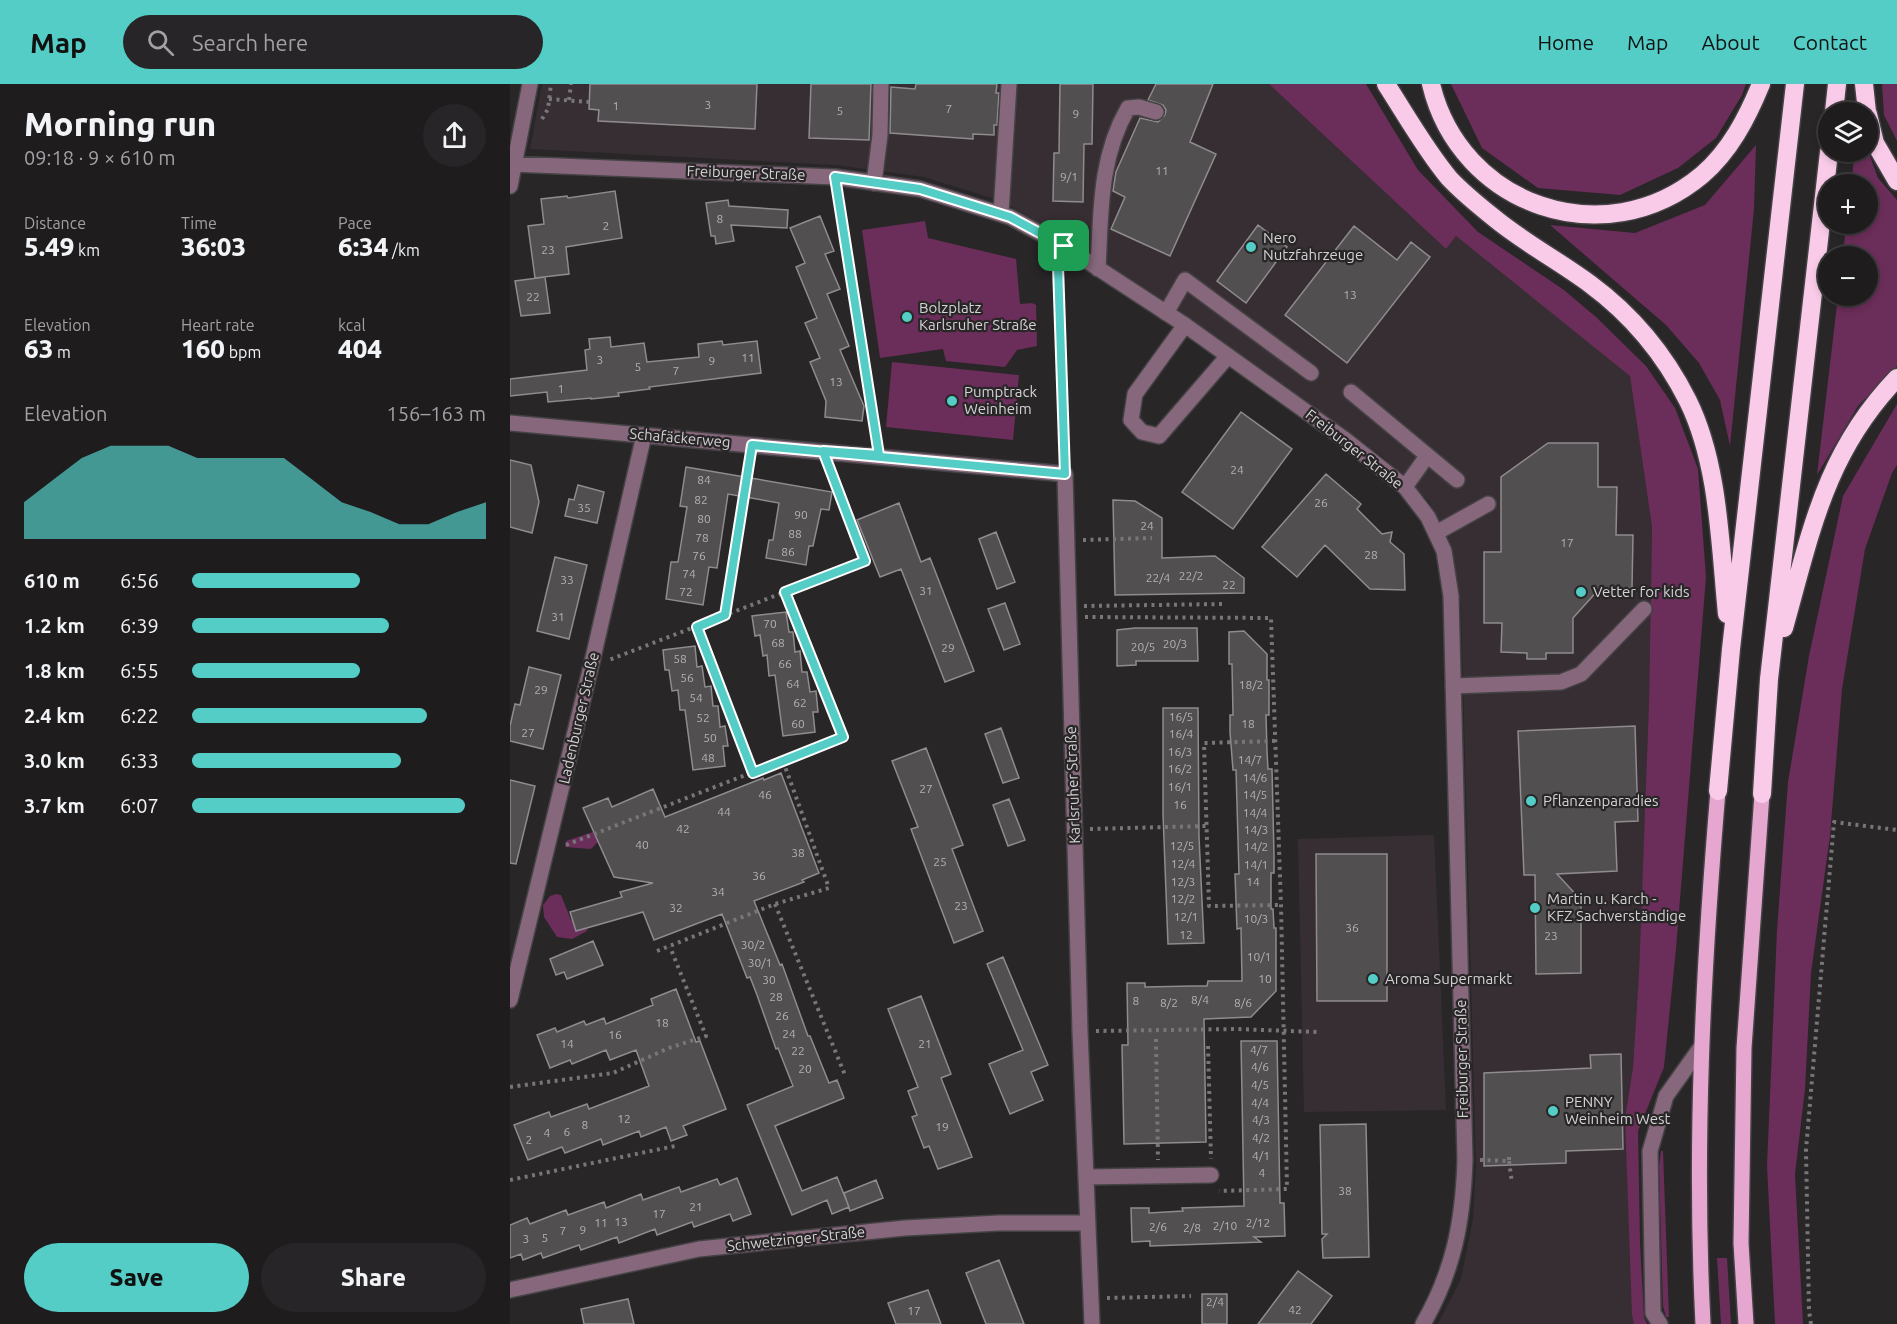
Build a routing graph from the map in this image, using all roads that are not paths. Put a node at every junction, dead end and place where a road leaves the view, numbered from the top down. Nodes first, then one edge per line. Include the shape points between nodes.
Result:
1 (881, 84) edge
2 (1009, 84) edge
3 (1386, 84) edge
4 (1431, 84) edge
5 (1761, 84) edge
6 (1795, 84) edge
7 (1837, 84) edge
8 (1864, 84) edge
9 (528, 91) edge
10 (1835, 102) edge
11 (1866, 102) edge
12 (1156, 112) dead end
13 (1878, 149) edge
14 (1829, 162) edge
15 (512, 164) edge
16 (1897, 181) edge
17 (874, 183) junction
18 (510, 186) edge
19 (1001, 214) junction
20 (1098, 269) junction
21 (1166, 313) junction
22 (1185, 325) junction
23 (1228, 357) junction
24 (1311, 373) dead end
25 (1897, 378) edge
26 (1351, 392) dead end
27 (510, 423) edge
28 (644, 435) junction
29 (1427, 456) junction
30 (1065, 474) joint
31 (1457, 480) dead end
32 (1405, 487) junction
33 (1488, 504) dead end
34 (1436, 533) junction
35 (1644, 609) dead end
36 (1731, 649) junction
37 (1769, 679) junction
38 (1453, 686) junction
39 (1718, 791) joint
40 (1762, 794) joint
41 (510, 1000) edge
42 (1701, 1047) junction
43 (1211, 1175) road end
44 (1086, 1177) junction
45 (1087, 1223) junction
46 (510, 1290) edge
47 (1092, 1324) edge
48 (1424, 1324) edge
49 (1660, 1324) edge
50 (1703, 1324) edge
51 (1746, 1324) edge

1 - 17 street
2 - 19 street
3 - 36 highway via 1450,178 1494,219 1592,285 1622,311 1649,338 1670,369 1689,402 1706,452
4 - 5 highway via 1443,122 1469,160 1486,176 1505,190 1548,208 1594,214 1629,210 1662,200 1701,175 1739,129
6 - 36 highway
7 - 10 highway
8 - 11 highway
9 - 15 street
12 - 20 street via 1128,108 1119,123 1107,160
13 - 16 highway
14 - 37 highway
15 - 17 street, Freiburger Straße via 835,177
15 - 18 street
17 - 19 street, Freiburger Straße via 920,189
19 - 20 street, Freiburger Straße via 1064,246
20 - 21 street, Freiburger Straße
21 - 22 street, Freiburger Straße
21 - 24 street via 1185,280
22 - 23 street, Freiburger Straße
22 - 23 street via 1135,394 1131,420 1142,432 1159,436
23 - 32 street, Freiburger Straße
25 - 37 highway via 1850,438 1825,489
26 - 29 street
27 - 28 street, Schafäckerweg
28 - 30 street, Schafäckerweg
28 - 41 street, Ladenburger Straße
29 - 31 street
29 - 32 street
30 - 44 street, Karlsruher Straße
32 - 34 street, Freiburger Straße
33 - 34 street
34 - 38 street, Freiburger Straße via 1444,551 1451,596
35 - 38 street via 1581,674 1562,682
36 - 39 highway
37 - 40 highway
38 - 48 street, Freiburger Straße via 1464,1190 1451,1263
39 - 42 main road
40 - 51 main road via 1744,1048 1741,1243
42 - 49 street via 1666,1096 1650,1151 1653,1312
42 - 50 main road via 1699,1242
43 - 44 street
44 - 45 street, Karlsruher Straße
45 - 46 street, Schwetzinger Straße via 939,1226 722,1246
45 - 47 street, Karlsruher Straße

